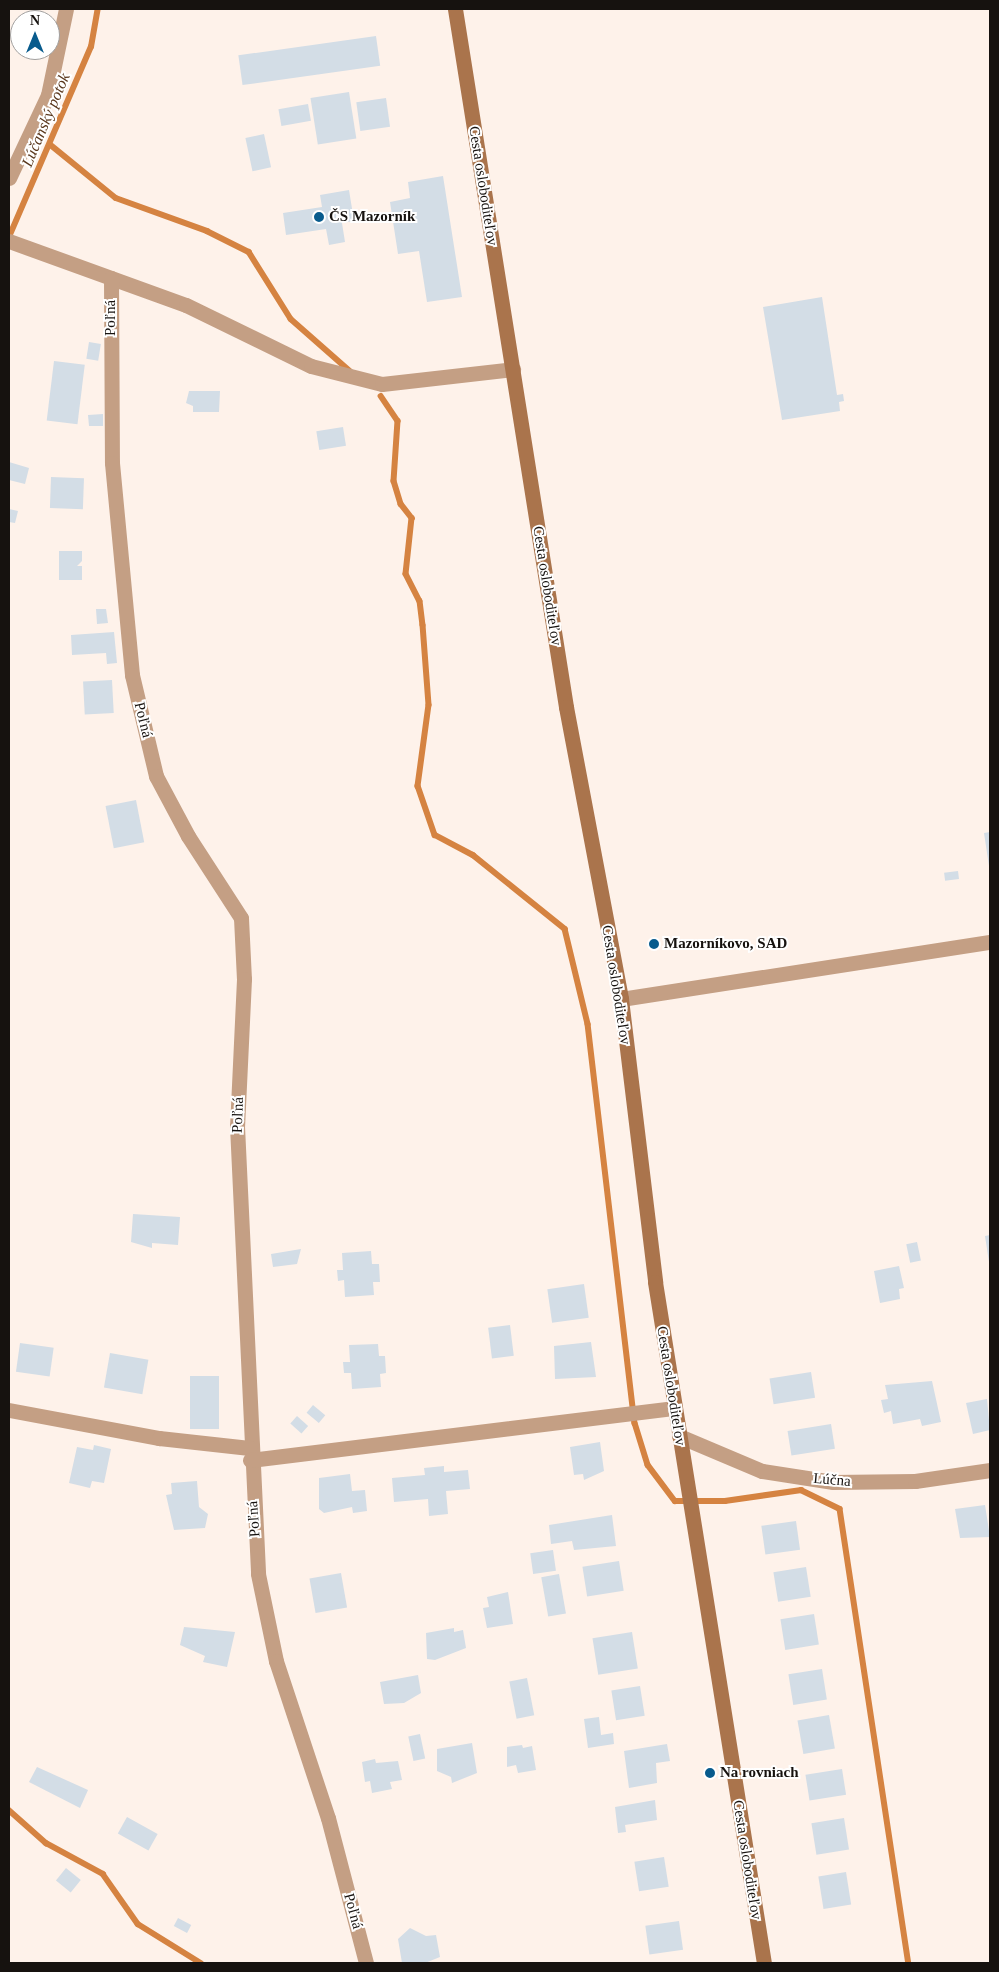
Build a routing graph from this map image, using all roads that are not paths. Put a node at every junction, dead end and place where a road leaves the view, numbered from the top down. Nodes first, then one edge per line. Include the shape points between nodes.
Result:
1 (66, 9) edge
2 (455, 9) edge
3 (9, 178) edge
4 (16, 243) edge
5 (111, 278) junction
6 (512, 369) junction
7 (990, 942) edge
8 (621, 999) junction
9 (675, 1408) junction
10 (9, 1410) edge
11 (679, 1436) junction
12 (250, 1454) junction
13 (990, 1470) edge
14 (366, 1963) edge
15 (764, 1963) edge

1 - 3 street via 48,95
2 - 6 main road, Cesta osloboditeľov
4 - 5 street
5 - 6 street via 186,304 311,366 382,384
5 - 12 street, Poľná via 112,463 132,675 156,776 188,836 241,918 244,979 237,1126
6 - 8 main road, Cesta osloboditeľov via 566,706
7 - 8 street
8 - 9 main road, Cesta osloboditeľov
9 - 11 main road, Cesta osloboditeľov
9 - 12 street
10 - 12 street
11 - 13 street, Lúčna via 762,1470 833,1482 915,1481
11 - 15 main road, Cesta osloboditeľov
12 - 14 street, Poľná via 258,1574 276,1661 328,1818

